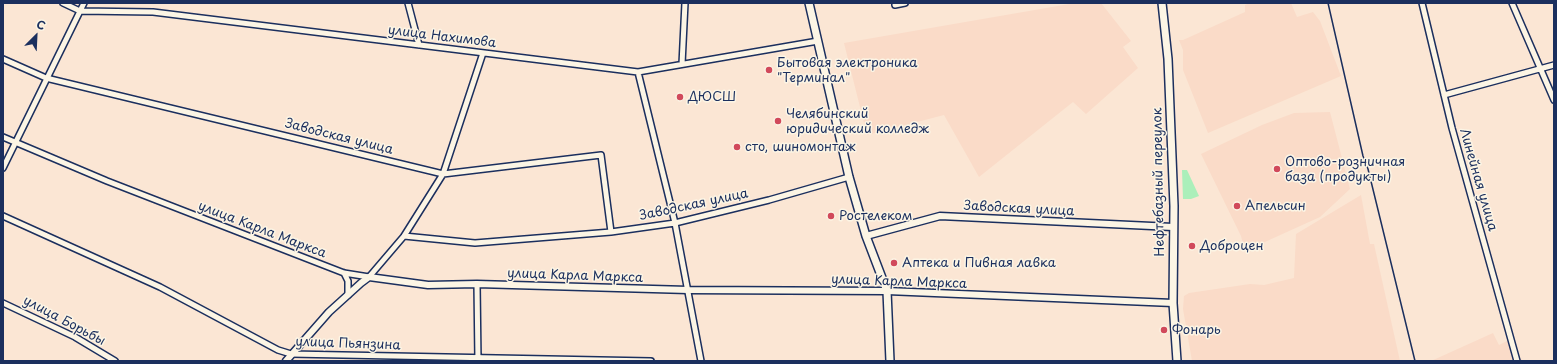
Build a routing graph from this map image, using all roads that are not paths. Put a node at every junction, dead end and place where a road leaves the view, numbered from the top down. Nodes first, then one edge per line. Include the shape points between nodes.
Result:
1 (63, 3) edge
2 (84, 3) edge
3 (408, 3) edge
4 (685, 3) edge
5 (809, 3) edge
6 (905, 3) edge
7 (1162, 3) edge
8 (1422, 3) edge
9 (1512, 3) edge
10 (894, 5) dead end
11 (80, 11) junction
12 (818, 41) junction
13 (418, 45) junction
14 (483, 53) junction
15 (3, 59) edge
16 (682, 64) junction
17 (1554, 65) edge
18 (1541, 68) junction
19 (638, 72) junction
20 (46, 78) junction
21 (1444, 94) junction
22 (1554, 100) edge
23 (3, 137) edge
24 (15, 142) junction
25 (3, 168) edge
26 (443, 174) junction
27 (849, 177) junction
28 (3, 216) edge
29 (675, 223) junction
30 (1174, 227) junction
31 (612, 232) junction
32 (404, 236) junction
33 (866, 236) junction
34 (344, 274) junction
35 (370, 277) junction
36 (477, 284) junction
37 (688, 290) junction
38 (887, 291) junction
39 (348, 295) junction
40 (3, 302) edge
41 (1173, 303) junction
42 (291, 354) junction
43 (478, 360) edge
44 (115, 361) edge
45 (286, 361) edge
46 (651, 361) edge
47 (701, 361) edge
48 (890, 361) edge
49 (1177, 361) edge
50 (1517, 361) edge

1 - 11 street, улица Нахимова
2 - 11 street
3 - 13 street
4 - 16 street
5 - 12 main road
6 - 10 street
7 - 30 main road, Нефтебазный переулок via 1168,59
8 - 21 street, Линейная улица
9 - 18 street
11 - 13 street, улица Нахимова via 153,12
11 - 20 street
12 - 16 street, улица Нахимова
12 - 27 main road
13 - 14 street, улица Нахимова
14 - 19 street, улица Нахимова
14 - 26 street
15 - 20 street, Заводская улица
16 - 19 street, улица Нахимова
17 - 18 street
18 - 21 street
18 - 22 street
19 - 29 street
20 - 24 street
20 - 26 street, Заводская улица
21 - 50 street, Линейная улица
23 - 24 street, улица Карла Маркса
24 - 25 street
24 - 34 street, улица Карла Маркса
26 - 31 street, Заводская улица via 601,155
26 - 32 street
27 - 29 street, Заводская улица
27 - 33 main road
28 - 42 street, улица Пьянзина via 160,287 278,350
29 - 31 street, Заводская улица
29 - 37 street
30 - 33 street, Заводская улица via 940,216
30 - 41 main road, Нефтебазный переулок
31 - 32 street, Заводская улица via 475,243
32 - 35 street
33 - 38 main road
34 - 35 street, улица Карла Маркса
34 - 39 street via 348,281
35 - 36 street, улица Карла Маркса via 428,284
35 - 39 street
36 - 37 street, улица Карла Маркса
36 - 43 street
37 - 38 street, улица Карла Маркса
37 - 47 street
38 - 41 street, улица Карла Маркса
38 - 48 main road
39 - 42 street
40 - 44 street, улица Борьбы via 76,337
41 - 49 main road, Нефтебазный переулок
42 - 43 street, улица Пьянзина
42 - 45 street
43 - 46 street, улица Пьянзина

